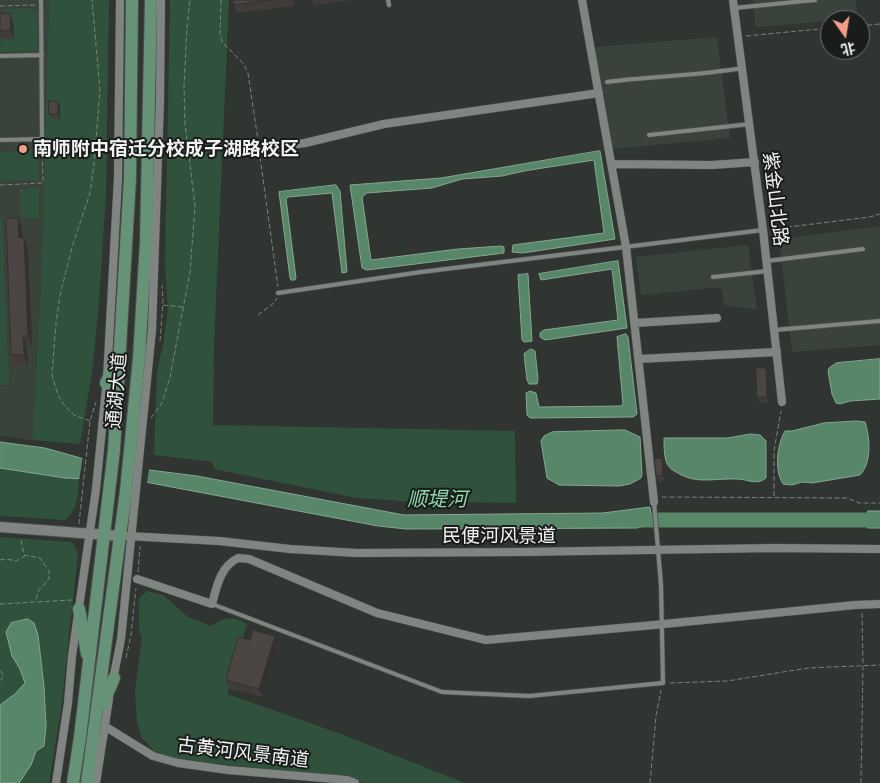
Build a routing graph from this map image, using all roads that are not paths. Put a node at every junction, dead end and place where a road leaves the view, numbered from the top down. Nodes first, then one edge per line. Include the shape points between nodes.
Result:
1 (120, 0) edge
2 (124, 0) edge
3 (132, 0) edge
4 (151, 0) edge
5 (161, 0) edge
6 (388, 0) edge
7 (582, 0) edge
8 (816, 0) edge
9 (41, 2) edge
10 (734, 4) edge
11 (389, 5) dead end
12 (132, 28) junction
13 (42, 54) junction
14 (0, 56) edge
15 (742, 68) junction
16 (606, 82) dead end
17 (599, 93) junction
18 (750, 124) junction
19 (649, 135) dead end
20 (0, 140) edge
21 (259, 148) road end
22 (754, 162) junction
23 (611, 164) junction
24 (763, 230) junction
25 (626, 247) junction
26 (863, 250) dead end
27 (767, 261) junction
28 (768, 270) junction
29 (713, 277) dead end
30 (278, 293) road end
31 (717, 318) dead end
32 (880, 321) edge
33 (635, 323) junction
34 (774, 330) junction
35 (777, 352) junction
36 (120, 353) junction
37 (639, 359) junction
38 (106, 383) junction
39 (782, 402) road end
40 (134, 412) junction
41 (141, 442) junction
42 (134, 458) junction
43 (654, 499) joint
44 (0, 528) edge
45 (90, 534) junction
46 (105, 535) junction
47 (125, 536) junction
48 (658, 547) junction
49 (880, 549) edge
50 (137, 579) dead end
51 (98, 588) junction
52 (113, 590) junction
53 (77, 604) junction
54 (212, 604) junction
55 (880, 604) edge
56 (662, 623) junction
57 (89, 664) junction
58 (114, 678) joint
59 (101, 722) junction
60 (56, 783) edge
61 (73, 783) edge
62 (87, 783) edge
63 (96, 783) edge
64 (355, 783) edge

1 - 38 street via 118,178
2 - 12 main road
3 - 12 main road, 通湖大道
4 - 40 main road, 通湖大道 via 146,242
5 - 41 street via 154,294
6 - 11 lane
7 - 17 street
8 - 10 lane
9 - 13 lane
10 - 15 street, 紫金山北路
12 - 36 main road, 通湖大道 via 130,178
13 - 14 lane
13 - 20 lane via 42,139
15 - 16 lane via 710,74
15 - 18 street, 紫金山北路
17 - 21 street via 384,124 305,143
17 - 23 street
18 - 19 lane
18 - 22 street, 紫金山北路
22 - 23 street
22 - 24 street, 紫金山北路
23 - 25 street
24 - 25 lane
24 - 27 street, 紫金山北路
25 - 30 lane
25 - 33 street
26 - 27 lane
27 - 28 street, 紫金山北路
28 - 29 lane
28 - 34 street, 紫金山北路
31 - 33 street
32 - 34 lane
33 - 37 street
34 - 35 street, 紫金山北路
35 - 37 street
35 - 39 street, 紫金山北路
36 - 38 main road
36 - 46 main road, 通湖大道
37 - 43 street
38 - 45 street
40 - 41 main road
40 - 42 main road, 通湖大道
41 - 42 street
42 - 47 main road, 通湖大道
43 - 48 lane
44 - 45 street
45 - 46 street
45 - 53 street
46 - 47 street
46 - 51 main road, 通湖大道
47 - 48 street, 民便河风景道 via 357,553
47 - 52 main road, 通湖大道
47 - 58 street via 121,639
48 - 49 street, 民便河风景道
48 - 56 lane
50 - 54 street
51 - 52 main road via 108,586
51 - 57 main road, 通湖大道
52 - 59 main road, 通湖大道
53 - 57 main road
53 - 60 street via 68,703
54 - 56 street via 221,574 231,561 238,558 256,562 378,613 486,640
54 - 56 lane via 442,692 529,696 663,683
55 - 56 street
57 - 61 main road, 通湖大道
58 - 59 main road
59 - 62 main road, 通湖大道
59 - 63 street
59 - 64 street, 古黄河风景南道 via 153,756 178,764

